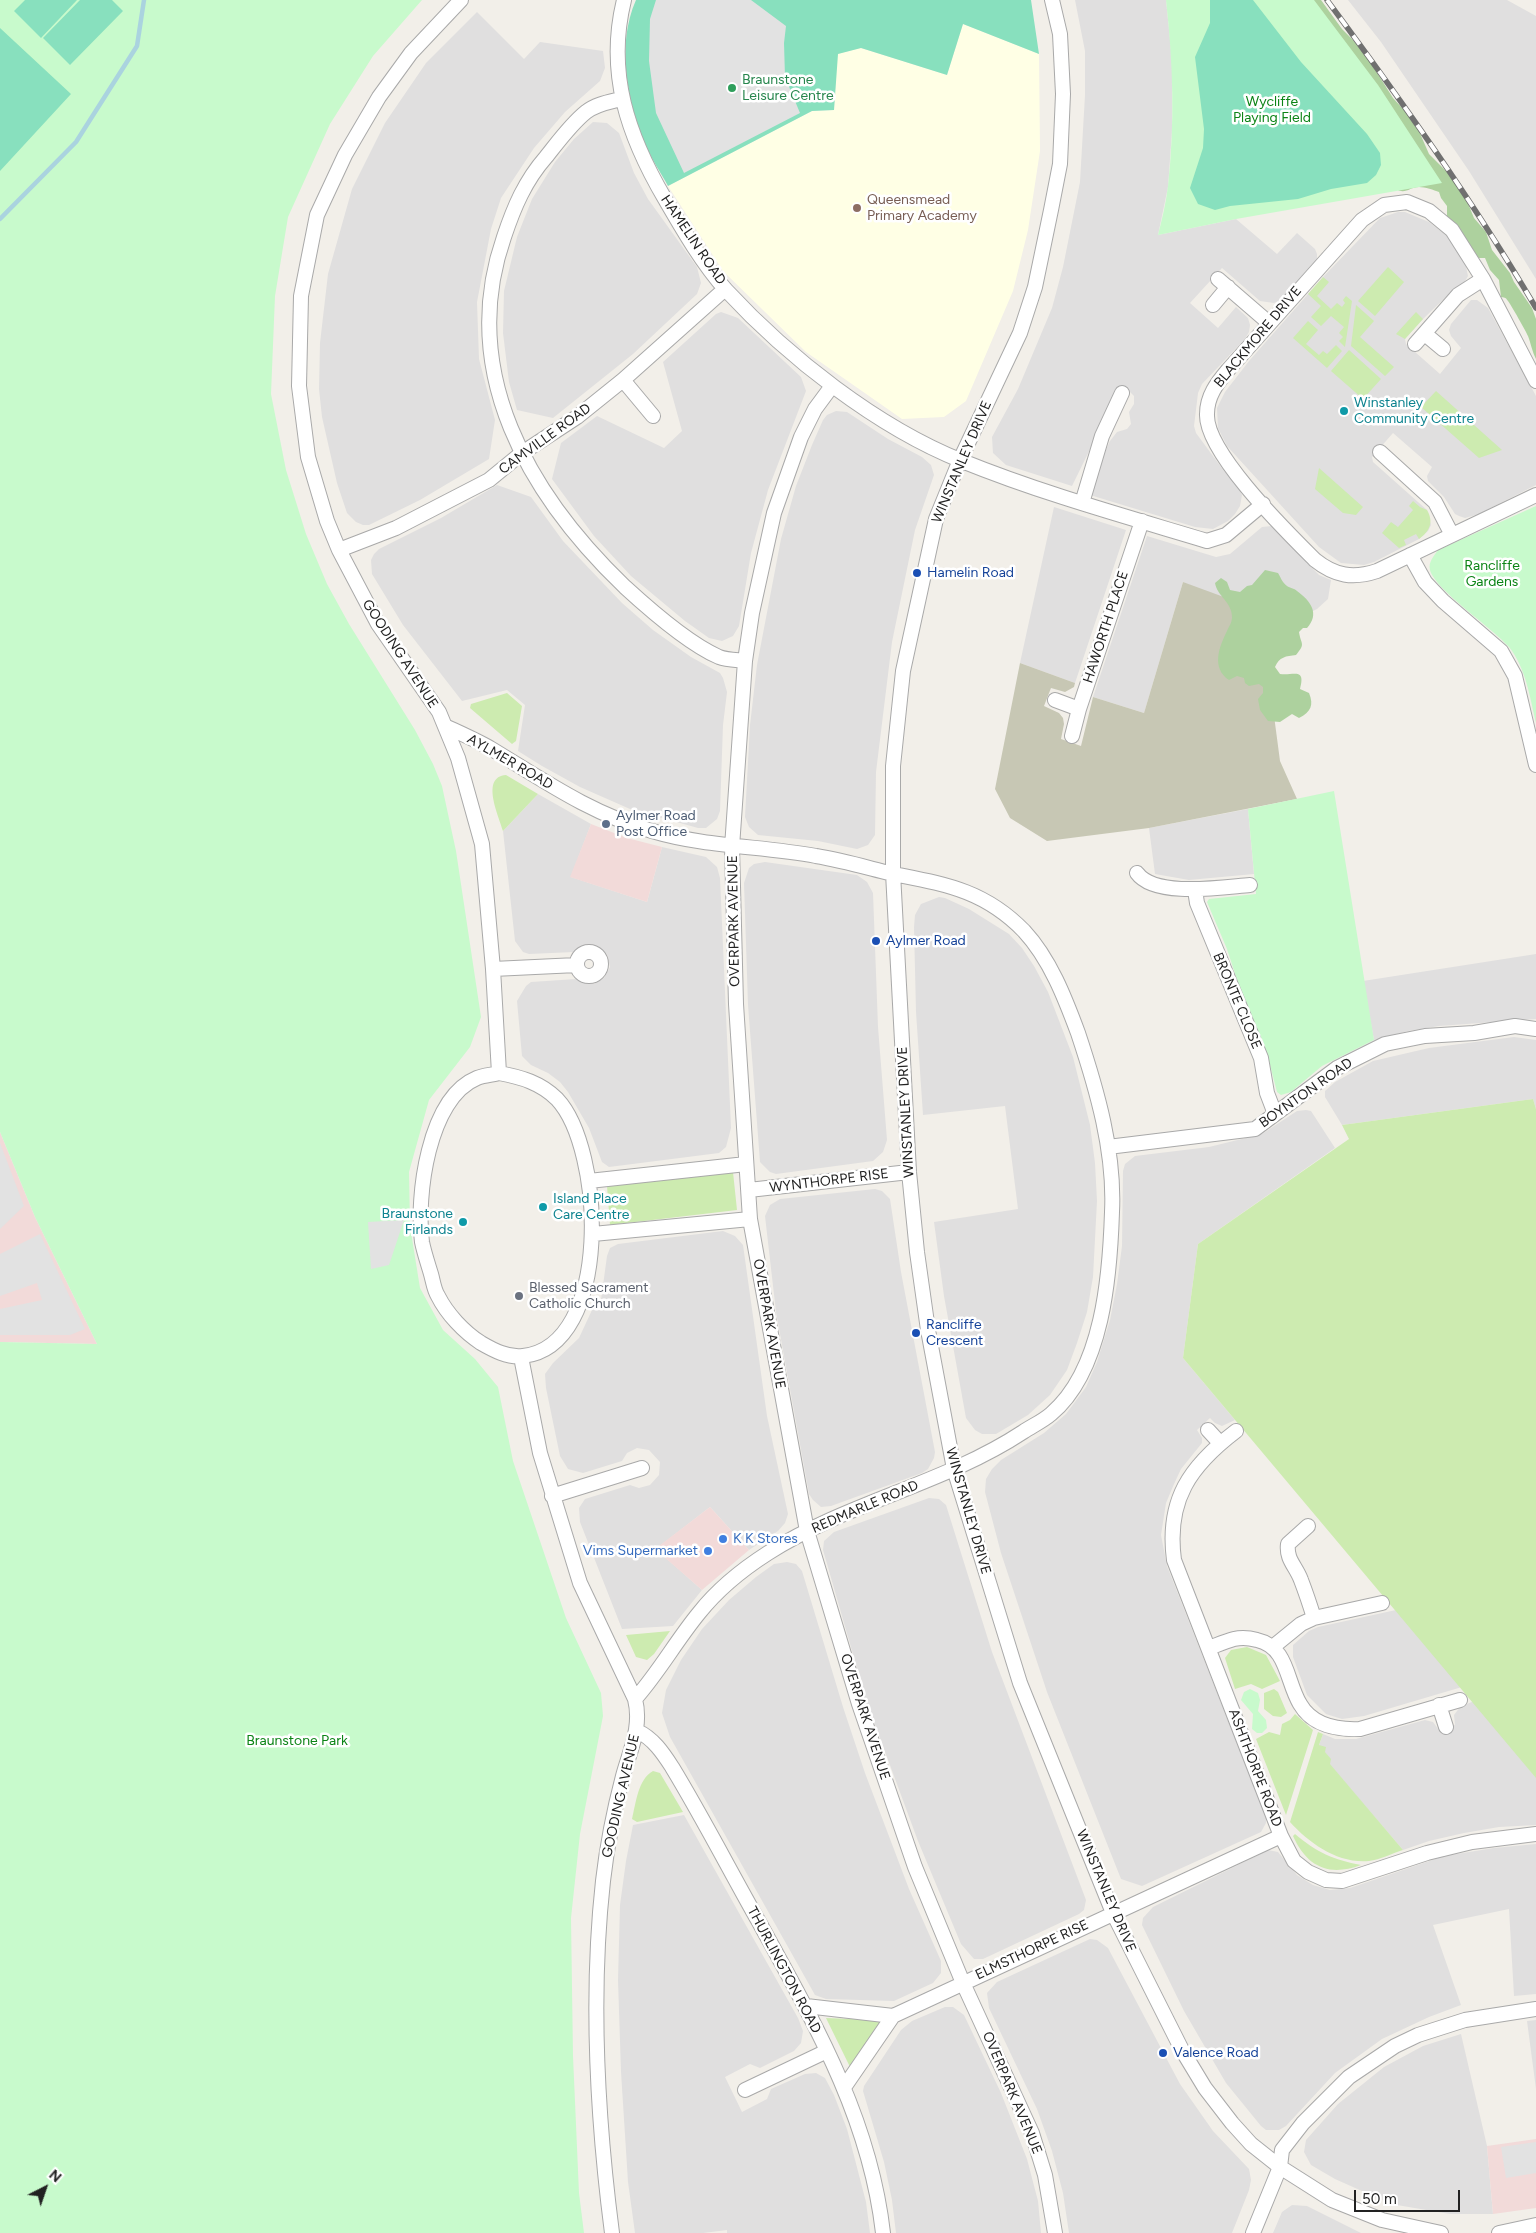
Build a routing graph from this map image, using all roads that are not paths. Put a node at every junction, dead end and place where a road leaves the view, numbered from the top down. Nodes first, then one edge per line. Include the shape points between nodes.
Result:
1 (460, 0) edge
2 (624, 0) edge
3 (1052, 0) edge
4 (621, 99) junction
5 (1483, 279) junction
6 (725, 289) junction
7 (1213, 305) dead end
8 (1269, 323) junction
9 (1443, 349) dead end
10 (623, 380) junction
11 (1536, 381) edge
12 (832, 386) junction
13 (1122, 393) dead end
14 (654, 416) dead end
15 (1380, 452) dead end
16 (522, 453) junction
17 (960, 460) junction
18 (1536, 495) edge
19 (1082, 503) junction
20 (1263, 504) junction
21 (1142, 521) junction
22 (1452, 535) junction
23 (339, 550) junction
24 (1410, 555) junction
25 (745, 661) junction
26 (1055, 700) dead end
27 (1079, 709) junction
28 (445, 726) junction
29 (1072, 736) dead end
30 (1536, 765) edge
31 (732, 847) junction
32 (893, 873) junction
33 (1137, 873) dead end
34 (1250, 885) dead end
35 (1195, 890) junction
36 (577, 965) dead end
37 (494, 969) junction
38 (1536, 1029) edge
39 (499, 1073) junction
40 (1275, 1114) junction
41 (1108, 1147) junction
42 (746, 1164) junction
43 (908, 1172) junction
44 (589, 1182) junction
45 (749, 1190) junction
46 (750, 1219) junction
47 (593, 1234) junction
48 (521, 1356) junction
49 (1208, 1430) dead end
50 (1236, 1430) dead end
51 (1220, 1443) junction
52 (642, 1468) dead end
53 (954, 1469) junction
54 (552, 1496) junction
55 (1308, 1526) dead end
56 (807, 1531) junction
57 (1382, 1603) dead end
58 (1314, 1618) junction
59 (1274, 1646) junction
60 (1209, 1648) junction
61 (635, 1699) junction
62 (1460, 1700) dead end
63 (1439, 1705) junction
64 (1446, 1727) dead end
65 (637, 1731) junction
66 (1536, 1834) edge
67 (1281, 1836) junction
68 (1113, 1913) junction
69 (963, 1983) junction
70 (806, 2006) junction
71 (1536, 2009) edge
72 (893, 2016) junction
73 (827, 2051) junction
74 (844, 2086) junction
75 (745, 2090) dead end
76 (1280, 2167) junction
77 (1534, 2228) edge
78 (612, 2233) edge
79 (882, 2233) edge
80 (1055, 2233) edge
81 (1253, 2233) edge
82 (1441, 2233) edge
83 (1499, 2233) edge

1 - 23 street, GOODING AVENUE via 411,53 379,96 345,155 317,215 301,296 299,386 308,457
2 - 4 street, HAMELIN ROAD via 616,49
3 - 17 street, WINSTANLEY DRIVE via 1060,34 1063,94 1060,164 1052,210 1035,287 1020,332
4 - 6 street, HAMELIN ROAD via 637,145 657,185 685,233
4 - 16 street via 587,111 539,165 515,204 496,258 490,309 490,357 505,417
5 - 8 street, BLACKMORE DRIVE via 1452,230 1428,211 1407,202 1384,205 1362,220
5 - 9 street via 1458,295 1420,339
5 - 11 street, BLACKMORE DRIVE
6 - 10 street, CAMVILLE ROAD
6 - 12 street, HAMELIN ROAD via 777,340
7 - 8 street via 1223,283
8 - 20 street, BLACKMORE DRIVE via 1214,388 1206,414 1215,444
10 - 14 street
10 - 16 street, CAMVILLE ROAD via 577,417
12 - 17 street, HAMELIN ROAD via 892,426
12 - 25 street, OVERPARK AVENUE via 815,409 801,437 774,513
13 - 19 street via 1102,436
15 - 22 street via 1435,502
16 - 23 street, CAMVILLE ROAD via 489,480 441,506
16 - 25 street via 550,500 582,543 647,607 720,657
17 - 19 street, HAMELIN ROAD
17 - 32 street, WINSTANLEY DRIVE via 936,519 904,672 893,766
18 - 22 street, BLACKMORE DRIVE
19 - 21 street, HAMELIN ROAD
20 - 21 street, HAMELIN ROAD via 1226,535 1207,541
20 - 24 street, BLACKMORE DRIVE via 1315,560 1342,576 1366,574
21 - 27 street, HAWORTH PLACE
22 - 24 street, BLACKMORE DRIVE
23 - 28 street, GOODING AVENUE via 378,624 439,712
24 - 30 street via 1425,582 1443,601 1501,651 1515,676
25 - 31 street, OVERPARK AVENUE
26 - 27 street
27 - 29 street, HAWORTH PLACE
28 - 31 street, AYLMER ROAD via 490,748 550,786 596,810 662,834
28 - 37 street, GOODING AVENUE via 458,758 482,844
31 - 32 street, AYLMER ROAD via 815,855
31 - 42 street, OVERPARK AVENUE via 736,1004
32 - 41 street via 934,881 979,898 1025,932 1042,953 1071,1014 1085,1054
32 - 43 street, WINSTANLEY DRIVE
33 - 35 street via 1142,880
34 - 35 street
35 - 40 street, BRONTE CLOSE via 1197,903 1261,1058
36 - 37 street
37 - 39 street, GOODING AVENUE
38 - 40 street, BOYNTON ROAD via 1515,1026 1384,1044 1338,1068
39 - 44 street via 538,1084 557,1100 574,1128
39 - 48 street via 476,1078 463,1088 447,1106 430,1140 422,1185 422,1242 437,1296 466,1334 494,1351
40 - 41 street, BOYNTON ROAD via 1255,1129
41 - 53 street via 1114,1187 1108,1287 1086,1363 1070,1392 1052,1413 1000,1448
42 - 44 street
42 - 45 street, OVERPARK AVENUE
43 - 45 street, WYNTHORPE RISE
43 - 53 street, WINSTANLEY DRIVE via 928,1330
44 - 47 street
45 - 46 street, OVERPARK AVENUE
46 - 47 street
46 - 56 street, OVERPARK AVENUE
47 - 48 street via 590,1266 581,1302 564,1331 549,1347
48 - 54 street, GOODING AVENUE
49 - 51 street
50 - 51 street, ASHTHORPE ROAD
51 - 60 street, ASHTHORPE ROAD via 1185,1484 1176,1506 1172,1532 1174,1560
52 - 54 street
53 - 56 street, REDMARLE ROAD
53 - 68 street, WINSTANLEY DRIVE via 1020,1683
54 - 61 street, GOODING AVENUE via 580,1583
55 - 58 street via 1288,1544 1286,1553 1300,1577
56 - 61 street, REDMARLE ROAD via 766,1554 718,1593 701,1610
56 - 69 street, OVERPARK AVENUE via 859,1704 915,1868
57 - 58 street
58 - 59 street via 1301,1624
59 - 60 street via 1248,1638 1234,1639
59 - 63 street via 1285,1662 1300,1704 1327,1726 1343,1730 1360,1729
60 - 67 street, ASHTHORPE ROAD
61 - 65 street, GOODING AVENUE
62 - 63 street
63 - 64 street
65 - 70 street, THURLINGTON ROAD via 654,1743 672,1767
65 - 78 street, GOODING AVENUE via 609,1835 599,1924 596,2052
66 - 67 street, ASHTHORPE ROAD via 1463,1844 1342,1881 1326,1880 1308,1872 1294,1861
67 - 68 street, ELMSTHORPE RISE
68 - 69 street, ELMSTHORPE RISE
68 - 76 street, WINSTANLEY DRIVE via 1161,2012 1205,2088 1251,2144
69 - 72 street, ELMSTHORPE RISE
69 - 80 street, OVERPARK AVENUE via 1032,2133 1045,2175
70 - 72 street
70 - 73 street, THURLINGTON ROAD
71 - 76 street via 1465,2020 1418,2035 1387,2051 1349,2077 1303,2123 1282,2150
72 - 74 street, ELMSTHORPE RISE
73 - 74 street, THURLINGTON ROAD
73 - 75 street
74 - 79 street, THURLINGTON ROAD via 872,2171
76 - 81 street
76 - 82 street, WINSTANLEY DRIVE via 1332,2200 1382,2220
77 - 83 street

